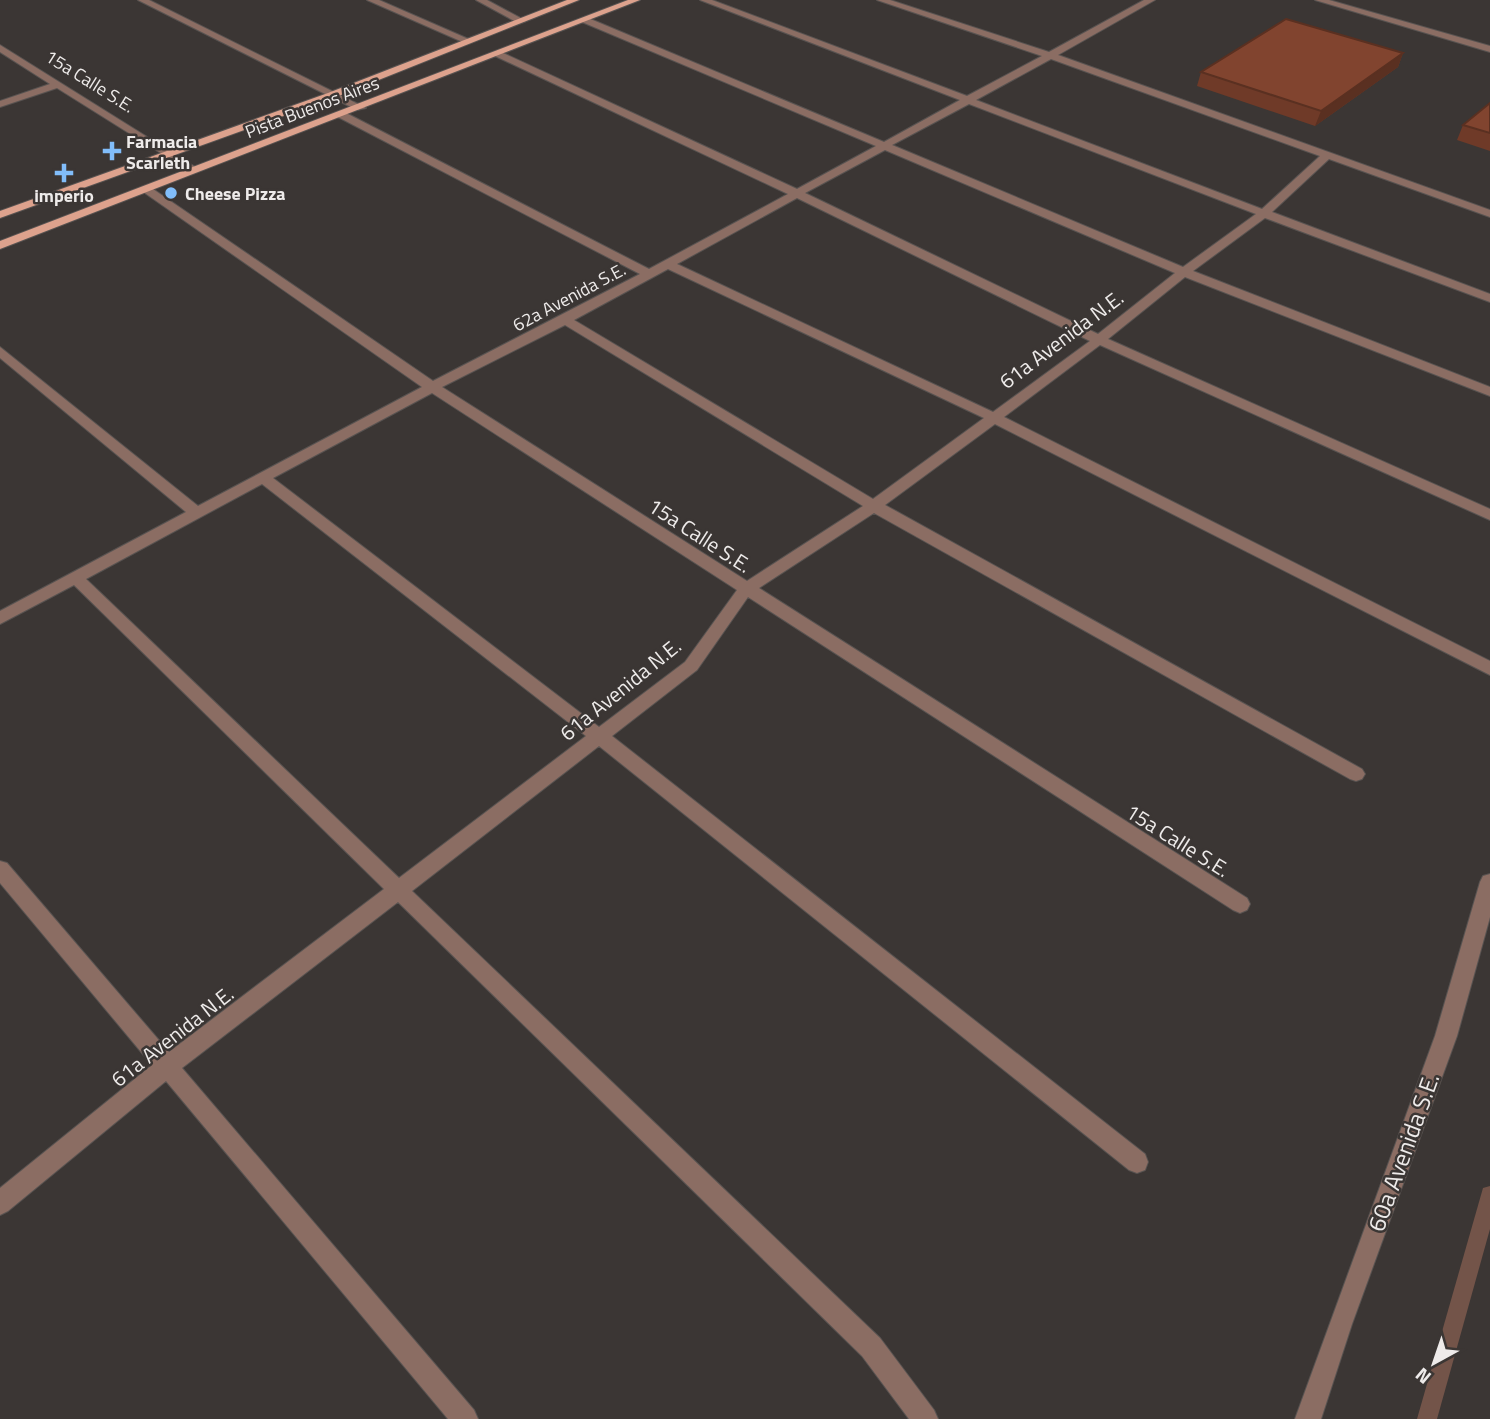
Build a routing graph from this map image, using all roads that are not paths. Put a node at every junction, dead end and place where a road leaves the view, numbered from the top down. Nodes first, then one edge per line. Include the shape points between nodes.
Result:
1 (142, 0) edge
2 (169, 0) edge
3 (371, 0) edge
4 (480, 0) edge
5 (575, 0) edge
6 (636, 0) edge
7 (704, 0) edge
8 (881, 0) edge
9 (1126, 0) edge
10 (1319, 0) edge
11 (1146, 2) edge
12 (153, 5) junction
13 (584, 20) junction
14 (521, 21) junction
15 (1490, 36) edge
16 (468, 41) junction
17 (1478, 45) junction
18 (0, 48) edge
19 (1490, 49) edge
20 (498, 54) junction
21 (1050, 55) junction
22 (59, 84) junction
23 (332, 95) junction
24 (969, 99) junction
25 (0, 104) edge
26 (361, 108) junction
27 (342, 115) junction
28 (885, 144) junction
29 (169, 152) junction
30 (1326, 156) junction
31 (195, 170) junction
32 (146, 189) junction
33 (796, 193) junction
34 (1263, 214) junction
35 (1490, 214) edge
36 (0, 215) edge
37 (0, 246) edge
38 (667, 264) junction
39 (1184, 272) junction
40 (649, 274) junction
41 (1490, 298) edge
42 (565, 320) junction
43 (1100, 340) junction
44 (0, 351) edge
45 (432, 387) junction
46 (1490, 392) edge
47 (995, 418) junction
48 (262, 478) junction
49 (874, 506) junction
50 (196, 513) junction
51 (1490, 515) edge
52 (75, 578) junction
53 (745, 590) junction
54 (0, 618) edge
55 (1490, 669) edge
56 (600, 737) junction
57 (1356, 774) dead end
58 (0, 869) edge
59 (1490, 882) edge
60 (399, 889) junction
61 (1240, 904) dead end
62 (168, 1066) junction
63 (1137, 1163) dead end
64 (0, 1203) edge
65 (465, 1419) edge
66 (925, 1419) edge
67 (1308, 1419) edge

1 - 12 street
2 - 12 street
3 - 16 street
4 - 14 street
5 - 14 main road, Pista Buenos Aires
6 - 13 main road, Pista Buenos Aires
7 - 24 street
8 - 21 street
9 - 11 street
10 - 17 street
11 - 21 street, 62a Avenida S.E.
12 - 23 street
13 - 20 main road, Pista Buenos Aires
13 - 28 street
14 - 16 main road, Pista Buenos Aires
15 - 17 street
16 - 23 main road, Pista Buenos Aires
17 - 19 street
18 - 22 street, 15a Calle S.E.
20 - 26 main road, Pista Buenos Aires
20 - 33 street
21 - 24 street, 62a Avenida S.E.
21 - 30 street
22 - 25 street
22 - 29 street, 15a Calle S.E.
23 - 26 street
23 - 29 main road, Pista Buenos Aires
24 - 28 street, 62a Avenida S.E.
24 - 34 street
26 - 27 main road, Pista Buenos Aires
27 - 31 main road, Pista Buenos Aires
27 - 40 street
28 - 33 street, 62a Avenida S.E.
28 - 39 street
29 - 31 street, 15a Calle S.E.
29 - 36 main road, Pista Buenos Aires
30 - 34 street, 61a Avenida N.E.
30 - 35 street
31 - 32 main road, Pista Buenos Aires
32 - 37 main road, Pista Buenos Aires
32 - 45 street, 15a Calle S.E.
33 - 38 street, 62a Avenida S.E.
33 - 43 street
34 - 39 street, 61a Avenida N.E.
34 - 41 street
38 - 40 street, 62a Avenida S.E.
38 - 47 street
39 - 43 street, 61a Avenida N.E.
39 - 46 street
40 - 42 street, 62a Avenida S.E.
42 - 45 street, 62a Avenida S.E.
42 - 49 street
43 - 47 street, 61a Avenida N.E.
43 - 51 street
44 - 50 street
45 - 48 street, 62a Avenida S.E.
45 - 53 street, 15a Calle S.E.
47 - 49 street, 61a Avenida N.E.
47 - 55 street
48 - 50 street, 62a Avenida S.E.
48 - 56 street
49 - 53 street, 61a Avenida N.E.
49 - 57 street
50 - 52 street, 62a Avenida S.E.
52 - 54 street, 62a Avenida S.E.
52 - 60 street
53 - 56 street, 61a Avenida N.E. via 691,667
53 - 61 street, 15a Calle S.E.
56 - 60 street, 61a Avenida N.E.
56 - 63 street
58 - 62 street
59 - 67 street, 60a Avenida S.E. via 1446,1036
60 - 62 street, 61a Avenida N.E.
60 - 66 street via 871,1347
62 - 64 street, 61a Avenida N.E.
62 - 65 street

